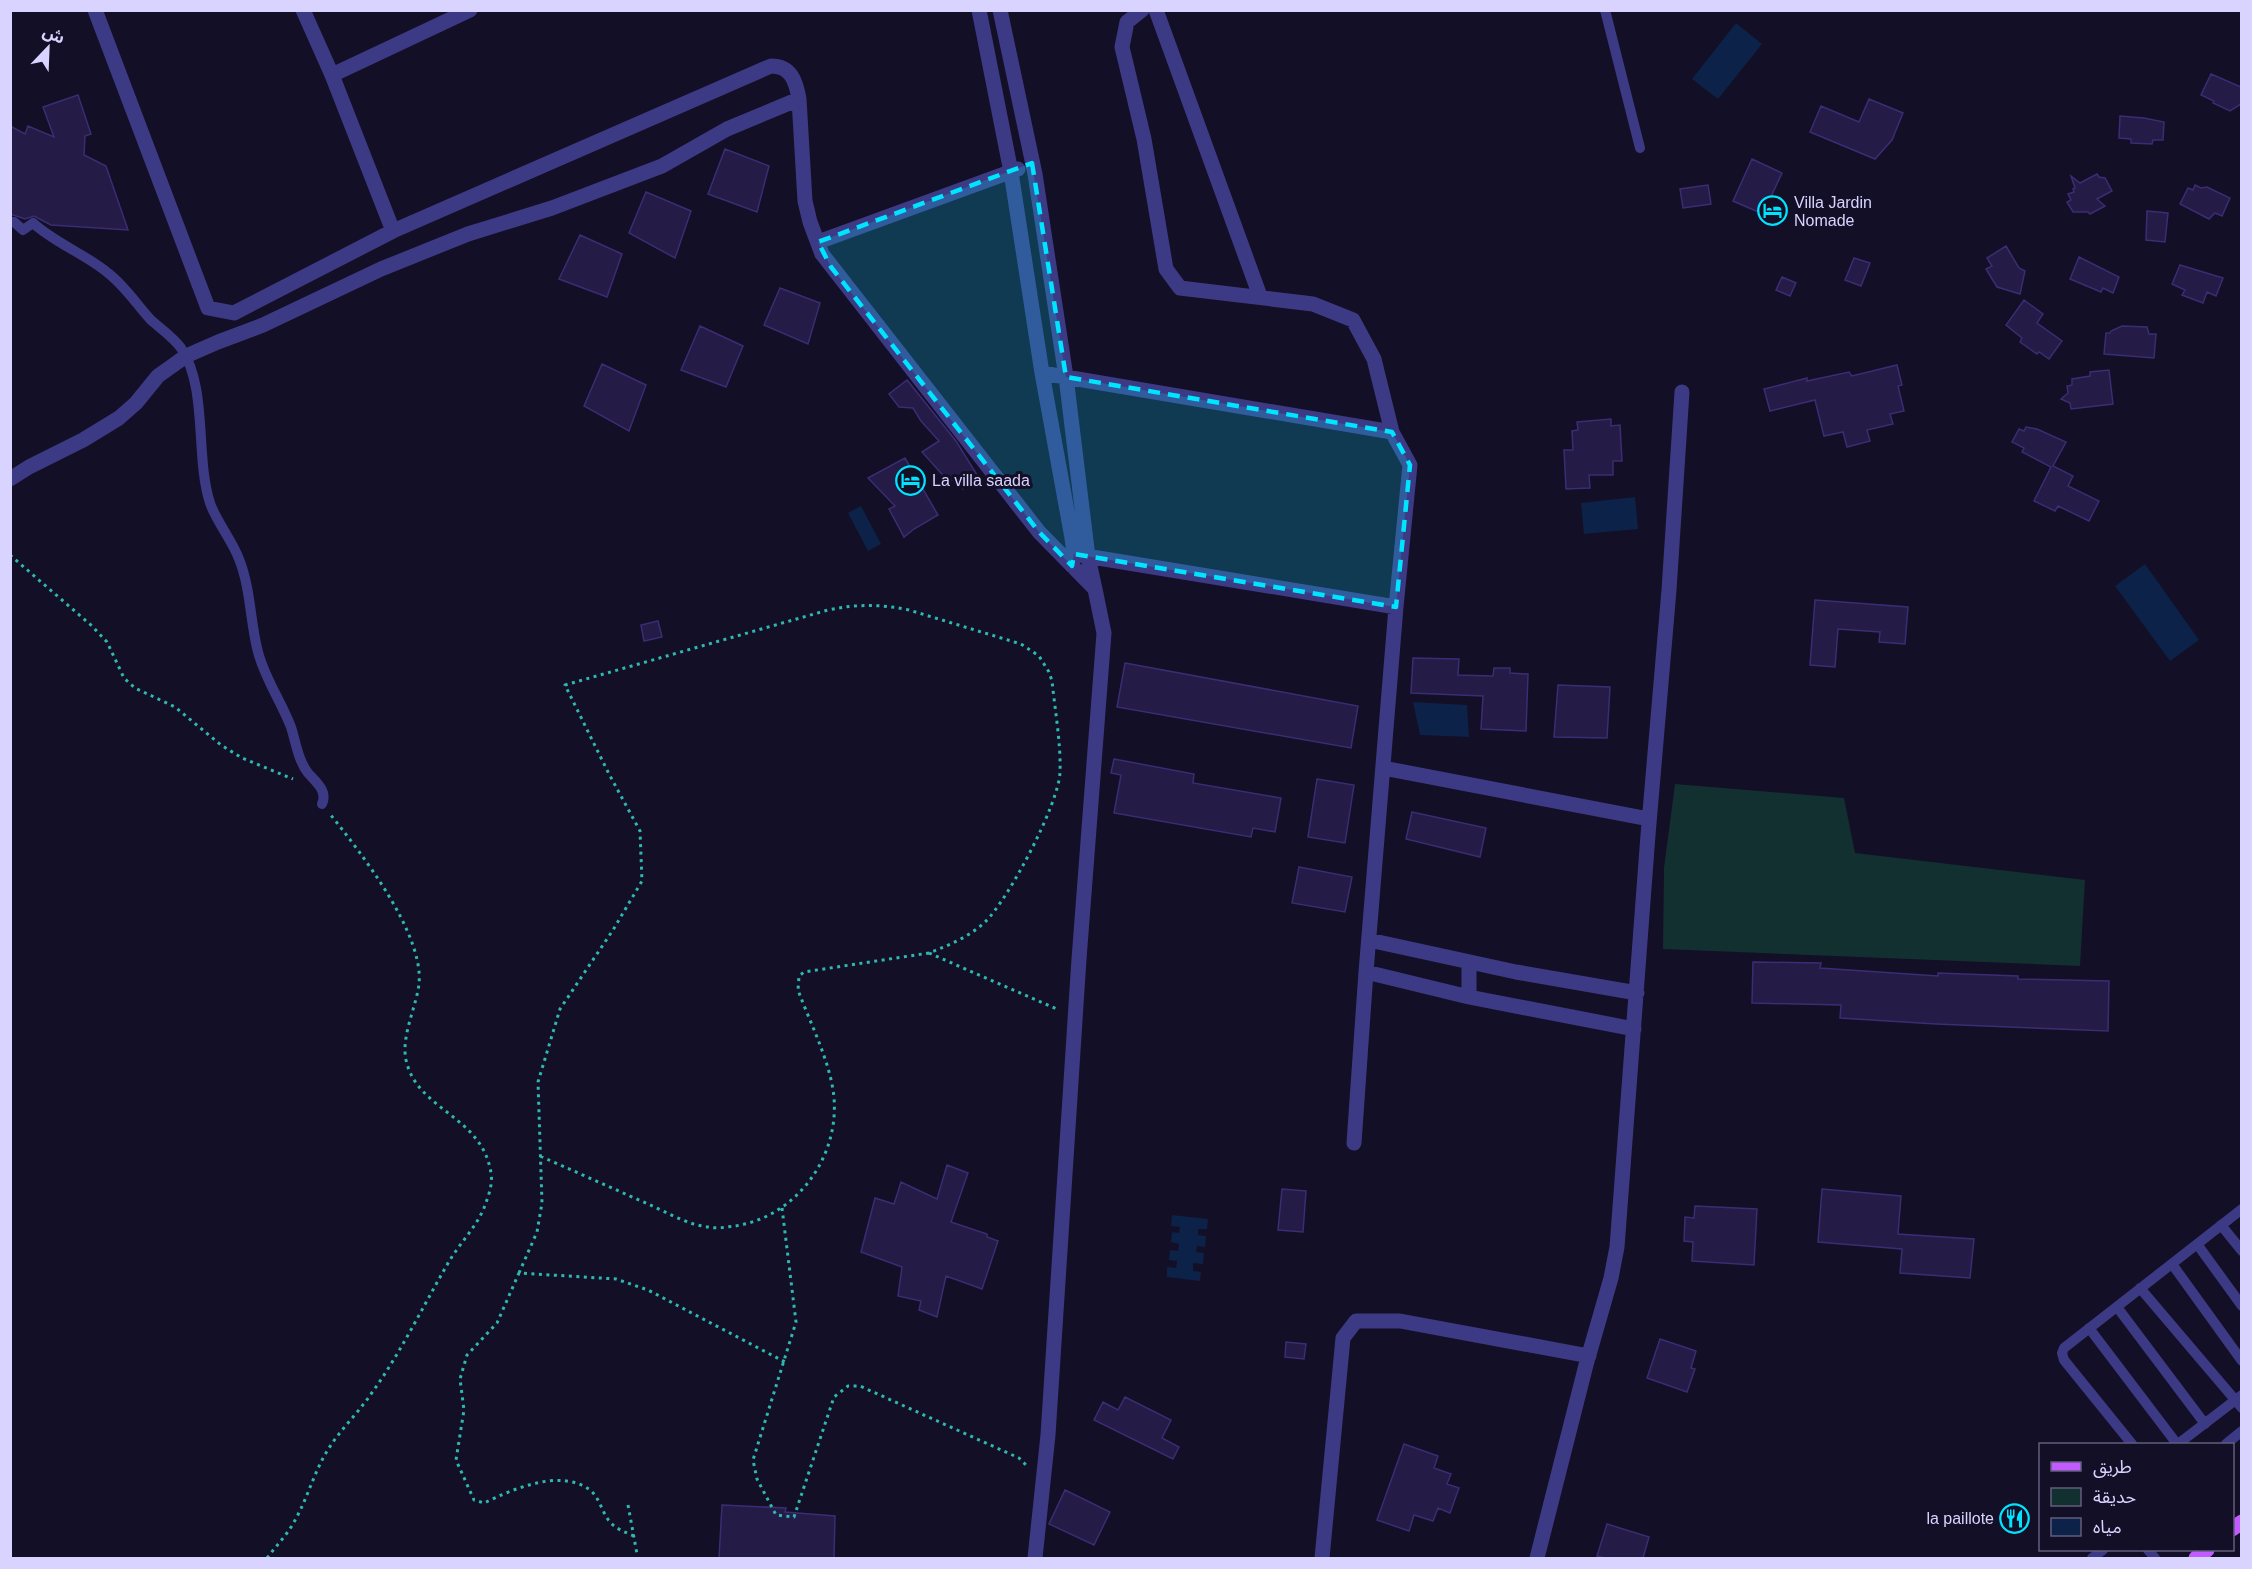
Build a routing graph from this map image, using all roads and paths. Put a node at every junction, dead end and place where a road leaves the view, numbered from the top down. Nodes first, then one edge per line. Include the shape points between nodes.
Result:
1 (95, 10) edge
2 (303, 10) edge
3 (470, 10) edge
4 (979, 10) edge
5 (1000, 10) edge
6 (1142, 10) edge
7 (1156, 10) edge
8 (1605, 10) edge
9 (332, 75) junction
10 (799, 99) junction
11 (1640, 148) dead end
12 (1032, 163) junction
13 (1011, 172) junction
14 (10, 222) edge
15 (393, 231) junction
16 (818, 242) junction
17 (1260, 296) junction
18 (186, 356) junction
19 (1042, 373) junction
20 (1066, 377) junction
21 (1682, 392) dead end
22 (1392, 432) junction
23 (10, 479) edge
24 (10, 555) edge
25 (1078, 559) junction
26 (1396, 607) junction
27 (1383, 768) junction
28 (296, 780) dead end
29 (322, 804) joint
30 (1649, 819) junction
31 (1369, 940) junction
32 (929, 953) junction
33 (1469, 963) junction
34 (1366, 972) junction
35 (1637, 993) junction
36 (1469, 997) junction
37 (1075, 1017) junction
38 (1634, 1029) junction
39 (1354, 1143) dead end
40 (540, 1156) junction
41 (782, 1208) junction
42 (2241, 1209) edge
43 (2222, 1225) junction
44 (2197, 1244) junction
45 (2241, 1251) edge
46 (2172, 1264) junction
47 (519, 1273) junction
48 (2140, 1288) junction
49 (2241, 1306) edge
50 (2117, 1307) junction
51 (2089, 1328) junction
52 (1589, 1356) junction
53 (2241, 1361) edge
54 (785, 1362) junction
55 (2239, 1401) edge
56 (2205, 1424) junction
57 (2241, 1431) edge
58 (2131, 1443) edge
59 (2176, 1443) edge
60 (2178, 1443) edge
61 (2227, 1443) edge
62 (1030, 1473) dead end
63 (628, 1505) dead end
64 (634, 1536) junction
65 (638, 1554) dead end
66 (267, 1558) edge
67 (1035, 1558) edge
68 (1322, 1558) edge
69 (1537, 1558) edge

1 - 15 street via 208,308 234,313
2 - 9 street
3 - 9 street
4 - 13 street
5 - 12 street
6 - 17 street via 1127,22 1122,47 1144,139 1166,269 1180,288
7 - 17 street
8 - 11 lane
9 - 15 street
10 - 15 street via 788,70 771,66
10 - 16 street via 805,201
10 - 18 street via 727,129 662,166 563,204 468,234 381,269 263,326
12 - 13 street
12 - 20 street
13 - 16 street
13 - 19 street
14 - 18 lane via 24,230 33,223 110,274
16 - 25 street via 831,267 1039,532
17 - 22 street via 1313,304 1353,320 1374,359
18 - 23 street via 158,376 119,418
18 - 29 lane via 193,377 210,504 228,534 246,579 258,655 266,677 291,728 298,754 324,795
19 - 20 street
19 - 25 street
20 - 22 street
20 - 25 street
21 - 30 street
22 - 26 street via 1410,465
24 - 28 path via 93,626 107,642 124,678 135,688 175,706 242,758
25 - 26 street
25 - 37 street via 1095,589 1104,633
26 - 27 street
27 - 30 street
27 - 31 street
29 - 66 path via 383,886 413,947 419,983 407,1035 407,1067 427,1097 477,1138 491,1173 491,1187 477,1222 448,1262 385,1374 330,1446 294,1522
30 - 35 street
31 - 33 street
31 - 34 street
32 - 37 path
32 - 40 path via 972,932 1004,900 1056,793 1060,772 1052,681 1045,664 1030,649 909,610 855,605 565,685 640,831 642,881 560,1009 538,1082
32 - 41 path via 804,972 799,976 798,990 828,1073 834,1112 824,1157 803,1190
33 - 35 street
33 - 36 street
34 - 36 street
34 - 39 street
35 - 38 street
36 - 38 street
37 - 67 street via 1048,1436
38 - 52 street via 1617,1247
40 - 41 path via 707,1227 752,1222
40 - 47 path via 541,1213
41 - 54 path via 797,1316
42 - 43 lane
43 - 44 lane
43 - 45 lane
44 - 46 lane
44 - 49 lane
46 - 48 lane
46 - 53 lane
47 - 54 path via 616,1279 637,1286
47 - 64 path via 497,1323 467,1355 460,1379 464,1410 456,1461 474,1500 484,1503 538,1481 571,1482 591,1491 609,1521
48 - 50 lane
48 - 55 lane
50 - 51 lane
50 - 56 lane
51 - 58 lane via 2064,1348 2064,1360
51 - 59 lane
52 - 68 street via 1400,1321 1356,1321 1343,1338
52 - 69 street
54 - 62 path via 753,1460 757,1479 776,1515 794,1517 834,1397 848,1386 860,1386 1019,1458
55 - 56 lane
56 - 60 lane
57 - 61 lane
63 - 64 path
64 - 65 path

